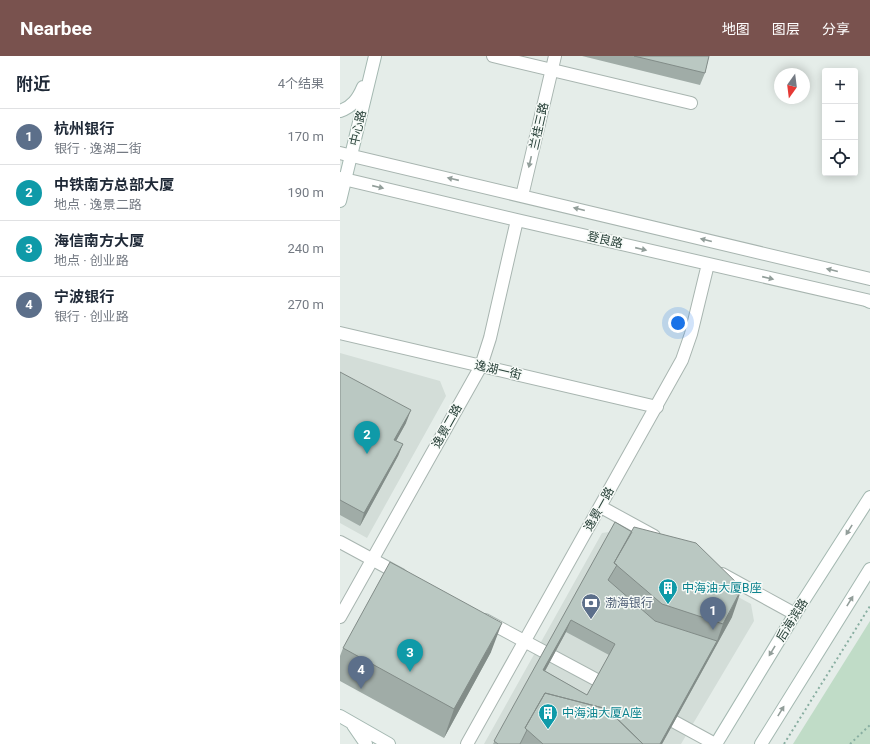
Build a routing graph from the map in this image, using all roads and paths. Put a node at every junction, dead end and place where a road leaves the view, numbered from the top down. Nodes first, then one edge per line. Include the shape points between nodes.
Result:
1 (375, 56) edge
2 (493, 56) edge
3 (555, 56) edge
4 (552, 70) junction
5 (691, 103) dead end
6 (344, 109) edge
7 (346, 154) edge
8 (343, 179) edge
9 (522, 196) junction
10 (340, 200) edge
11 (518, 220) junction
12 (708, 264) junction
13 (870, 279) edge
14 (869, 301) edge
15 (340, 333) edge
16 (481, 366) junction
17 (657, 407) junction
18 (870, 497) edge
19 (600, 507) junction
20 (662, 541) edge
21 (340, 542) edge
22 (372, 559) junction
23 (710, 568) edge
24 (870, 569) edge
25 (414, 582) edge
26 (870, 606) edge
27 (795, 614) junction
28 (476, 615) edge
29 (340, 617) edge
30 (525, 642) junction
31 (621, 693) edge
32 (649, 708) edge
33 (344, 718) edge
34 (870, 725) edge
35 (366, 744) edge
36 (389, 744) edge
37 (467, 744) edge
38 (715, 744) edge
39 (760, 744) edge
40 (784, 744) edge
41 (850, 744) edge

1 - 6 street via 360,93 353,104
1 - 7 street, 中心路
2 - 4 street
3 - 4 street, 兰桂三路
4 - 5 street
4 -> 9 street, 兰桂三路
7 - 8 street, 中心路
9 -> 7 street
8 - 10 street, 中心路
8 -> 11 street, 登良路
13 -> 9 street
11 -> 12 street, 登良路
11 - 16 street, 逸景二路 via 494,326
12 -> 14 street, 登良路
12 - 17 street, 逸景一路 via 688,346
15 - 16 street, 逸湖一街
16 - 17 street, 逸湖一街
16 - 22 street, 逸景二路
17 - 19 street, 逸景一路
18 -> 27 street, 后海滨路
19 - 20 street
19 - 30 street, 逸景一路
21 - 22 street
22 - 25 street
22 - 29 street, 逸景二路
23 - 27 street
39 -> 24 street
26 - 40 path
27 -> 38 street, 后海滨路
28 - 30 street
30 - 31 street
30 - 37 street, 逸景一路
32 - 38 street
33 - 35 street
33 - 36 street
34 - 41 path

